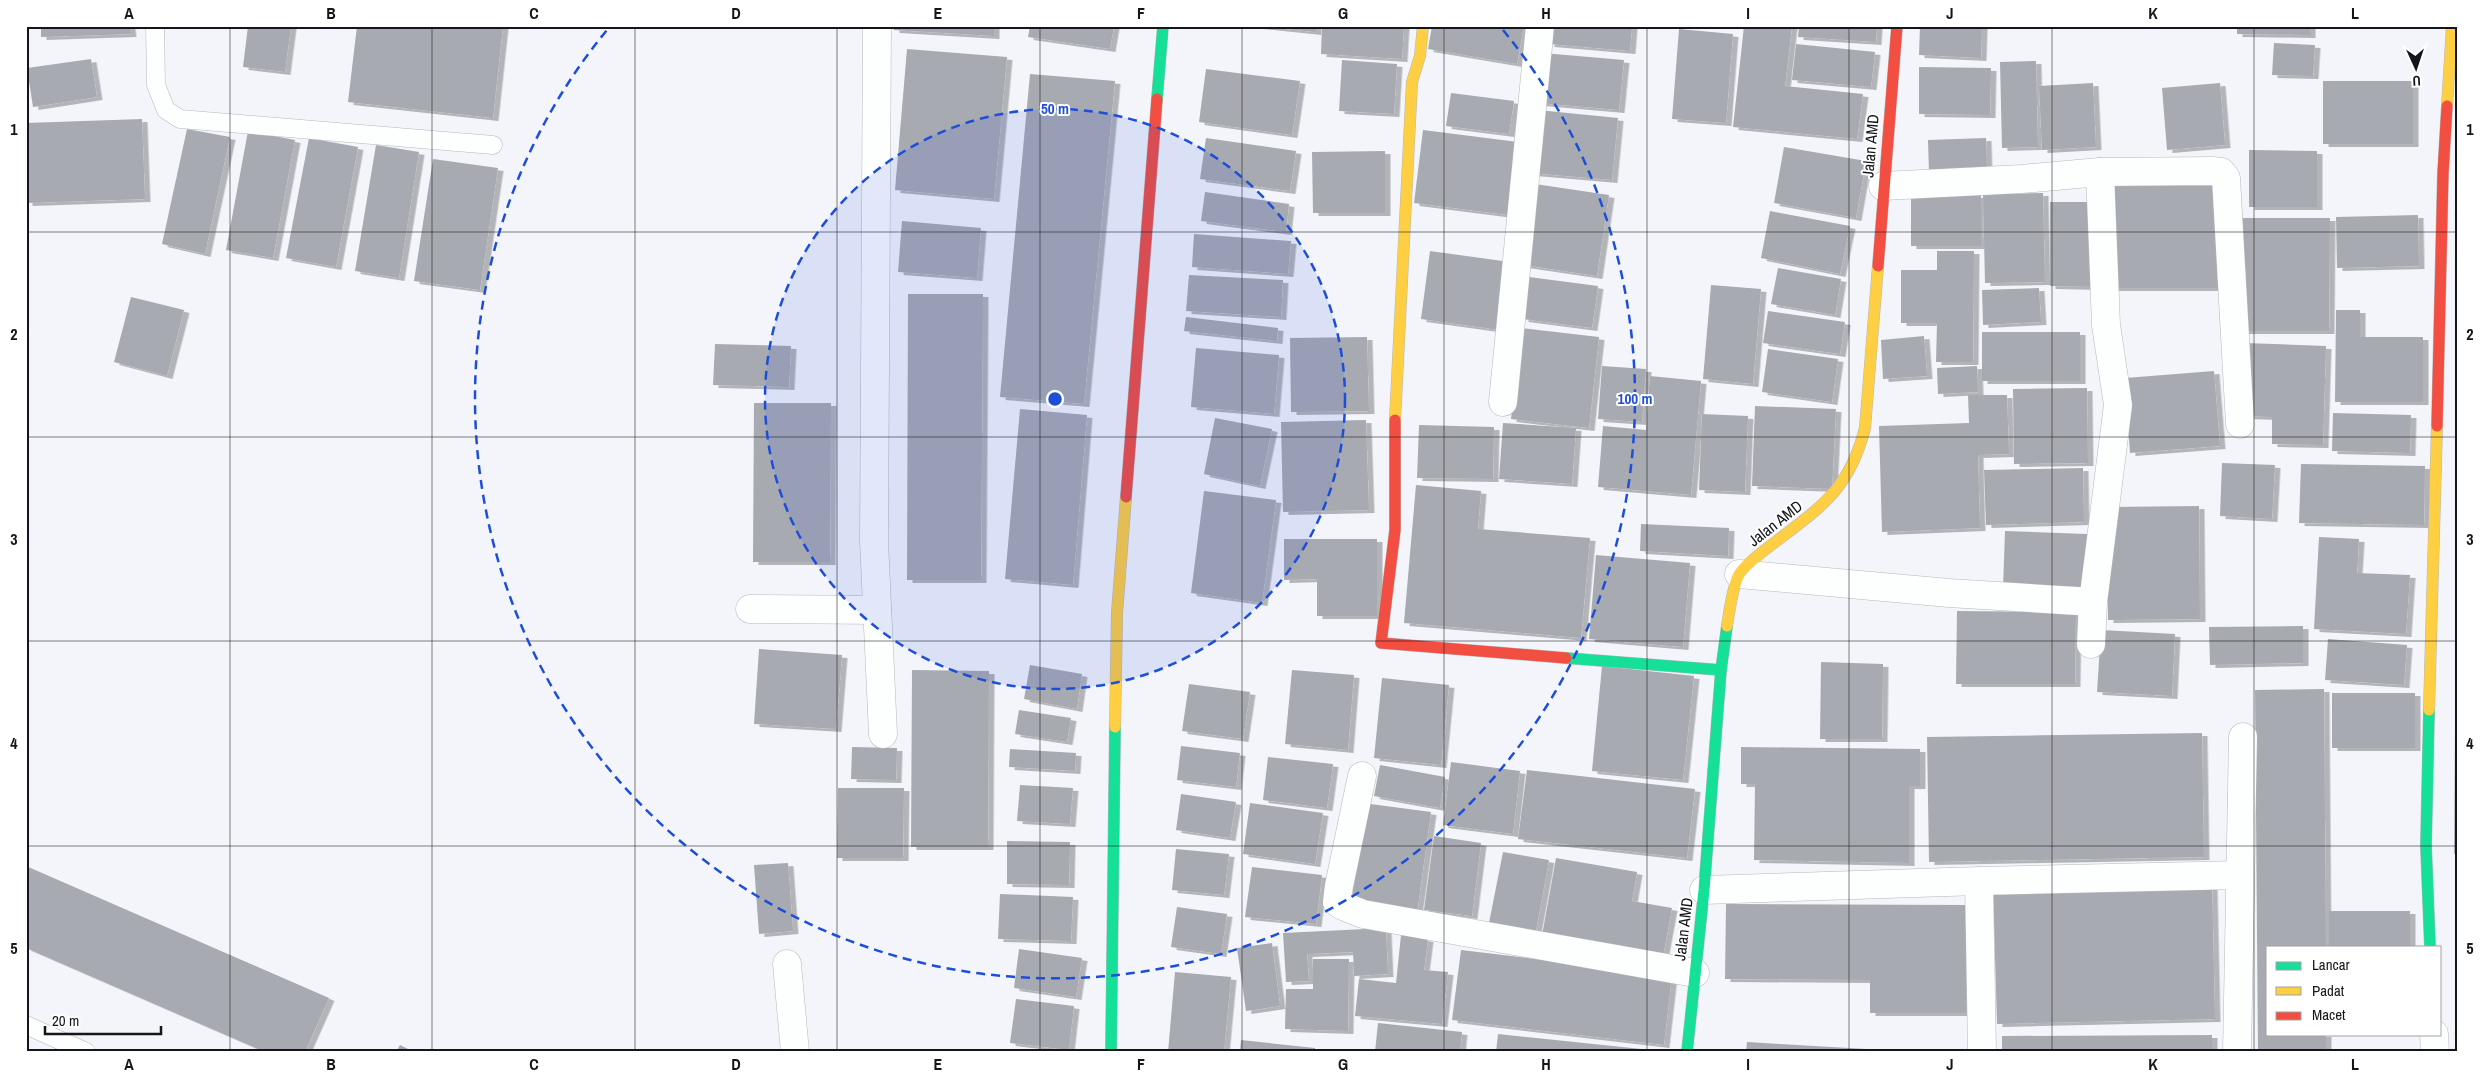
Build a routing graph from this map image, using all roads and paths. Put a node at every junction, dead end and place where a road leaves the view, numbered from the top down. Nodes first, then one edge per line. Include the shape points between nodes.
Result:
1 (155, 26) edge
2 (877, 26) edge
3 (1163, 26) edge
4 (1423, 26) edge
5 (1540, 26) edge
6 (1897, 26) edge
7 (2452, 26) edge
8 (493, 145) dead end
9 (2100, 172) junction
10 (2450, 173) edge
11 (1883, 186) junction
12 (1504, 402) dead end
13 (2240, 424) dead end
14 (1739, 574) junction
15 (2093, 602) junction
16 (750, 610) dead end
17 (877, 610) junction
18 (2091, 644) dead end
19 (1721, 670) junction
20 (883, 734) dead end
21 (2243, 737) dead end
22 (1362, 776) dead end
23 (2240, 875) junction
24 (1979, 881) junction
25 (1704, 890) junction
26 (2430, 946) edge
27 (787, 964) dead end
28 (1695, 973) junction
29 (26, 1025) edge
30 (2434, 1036) edge
31 (83, 1051) edge
32 (795, 1052) edge
33 (1111, 1052) edge
34 (1687, 1052) edge
35 (1982, 1052) edge
36 (2237, 1052) edge
37 (2435, 1052) edge

1 - 8 lane via 156,85 166,110 180,119
2 - 17 street via 874,541
3 - 33 street via 1117,613
4 - 19 street via 1420,56 1412,82 1395,395 1395,530 1381,642
5 - 12 street
6 - 11 street, Jalan AMD
7 - 10 street
9 - 11 street
9 - 13 street via 2212,171 2221,172 2226,178
9 - 15 street via 2106,325 2118,405
10 - 26 street via 2426,846
11 - 14 street, Jalan AMD via 1865,428 1859,451 1842,484 1826,504
14 - 15 street
14 - 19 street, Jalan AMD via 1729,611
15 - 18 street
16 - 17 street
17 - 20 street
19 - 25 street, Jalan AMD
21 - 23 street
22 - 28 street via 1339,886 1338,902 1343,906 1363,914
23 - 24 street
23 - 36 street
24 - 25 street
24 - 35 street
25 - 28 street, Jalan AMD
27 - 32 street
28 - 34 street, Jalan AMD
29 - 31 lane
30 - 37 street

